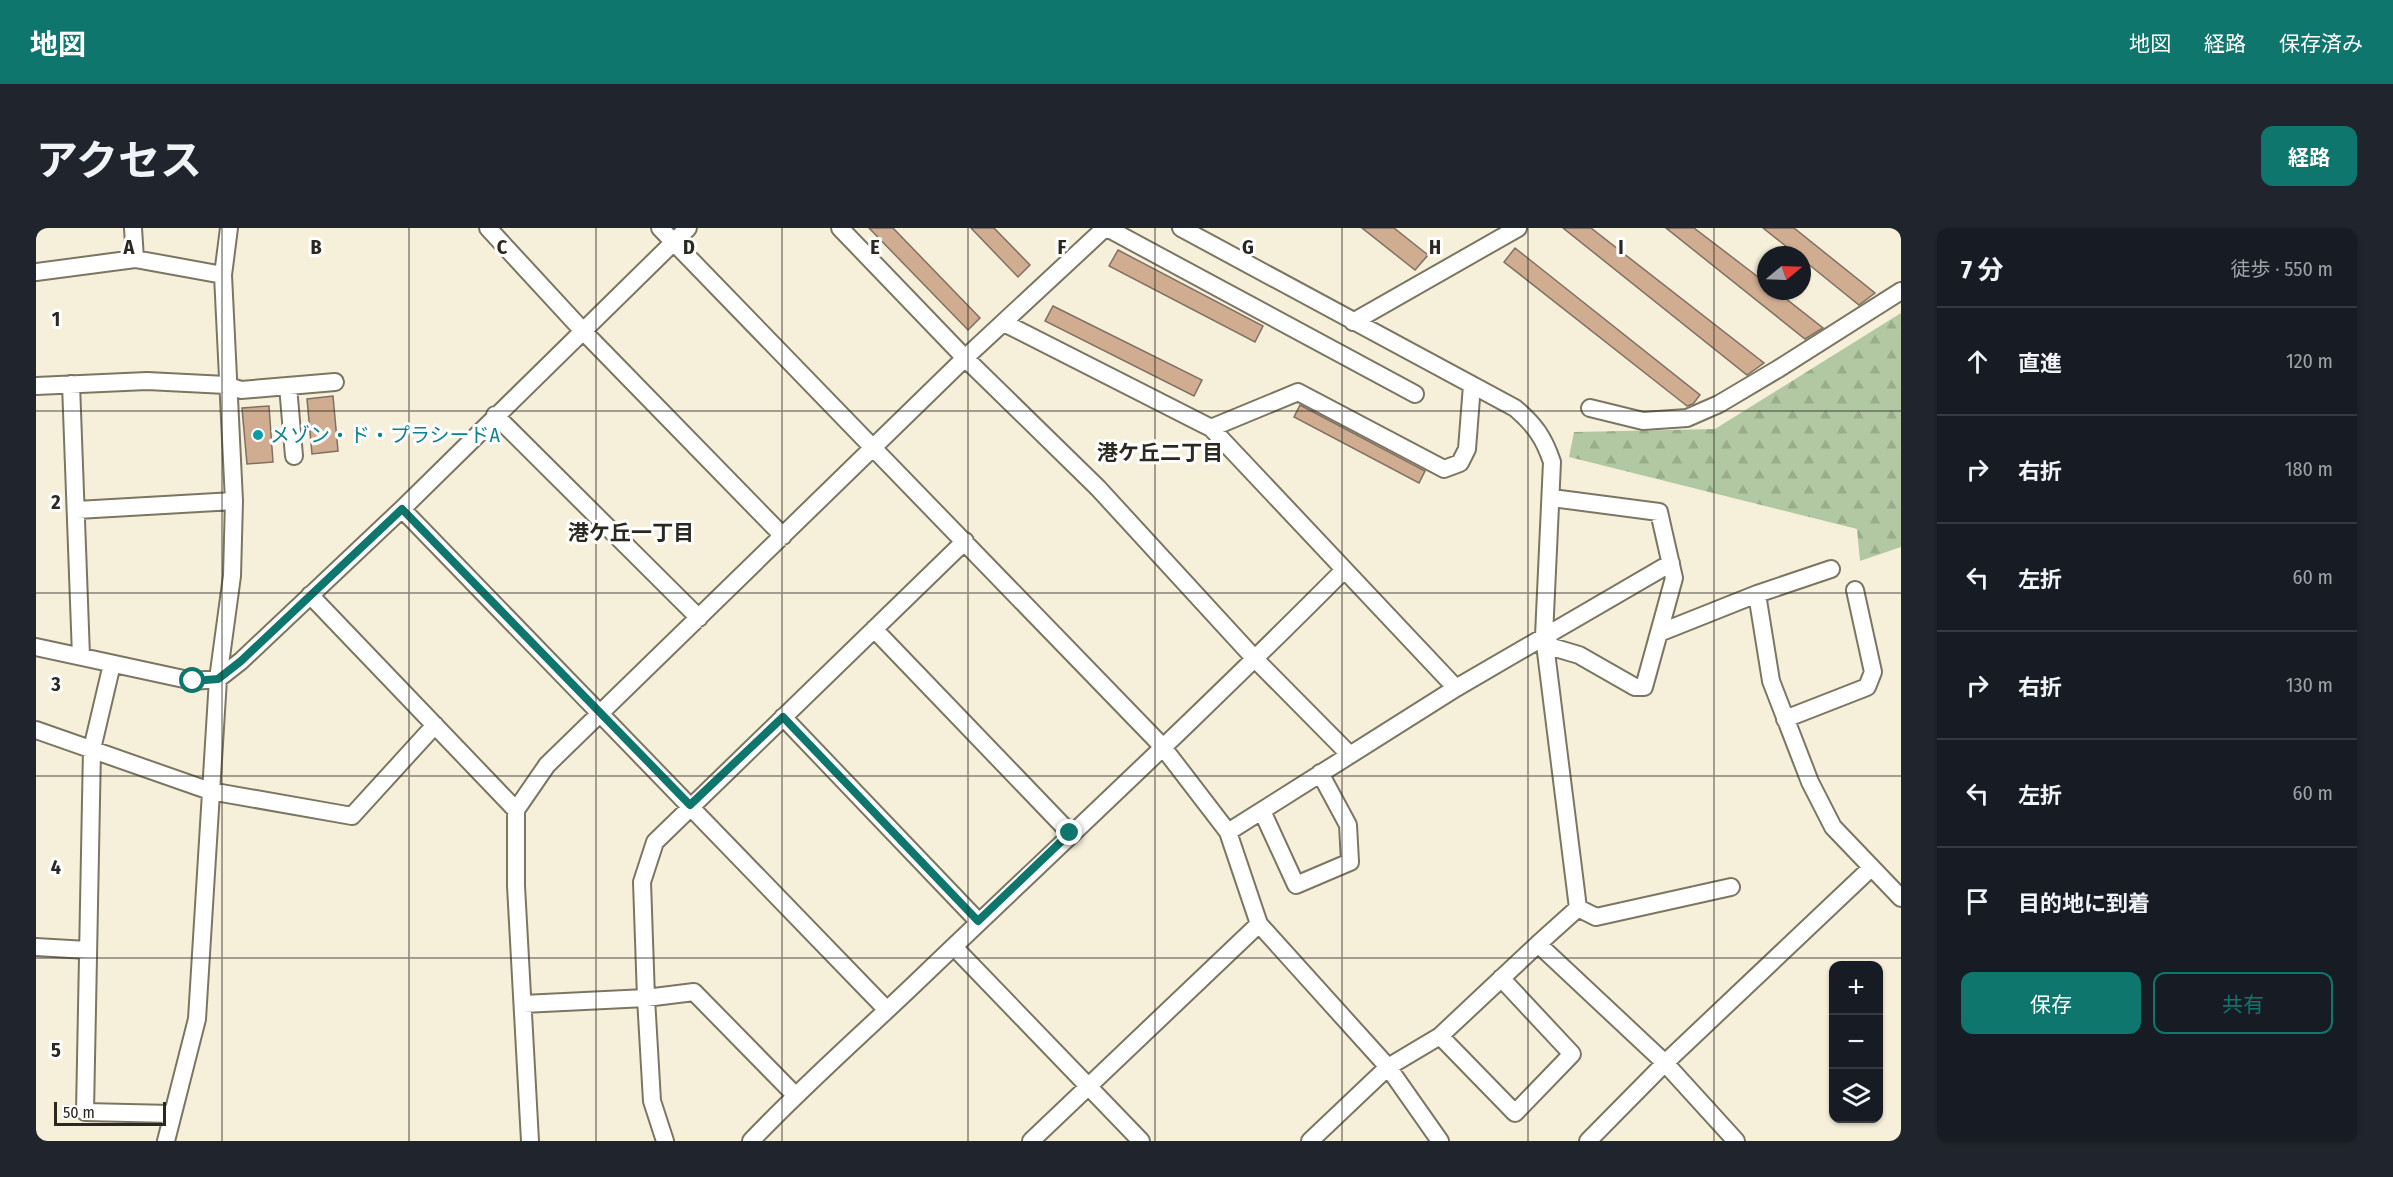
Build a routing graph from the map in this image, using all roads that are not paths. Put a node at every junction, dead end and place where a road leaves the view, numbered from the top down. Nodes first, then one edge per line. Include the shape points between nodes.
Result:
1 (133, 228) edge
2 (229, 228) edge
3 (488, 228) edge
4 (660, 228) edge
5 (688, 228) edge
6 (840, 228) edge
7 (1106, 228) edge
8 (1181, 228) edge
9 (1518, 228) edge
10 (673, 243) junction
11 (135, 259) junction
12 (36, 272) edge
13 (223, 276) junction
14 (1901, 291) edge
15 (1353, 322) junction
16 (1005, 323) junction
17 (583, 331) junction
18 (965, 358) junction
19 (335, 382) dead end
20 (71, 384) junction
21 (226, 385) junction
22 (1472, 385) junction
23 (36, 386) edge
24 (288, 386) junction
25 (1415, 394) dead end
26 (1590, 408) dead end
27 (495, 415) junction
28 (1211, 428) junction
29 (875, 447) junction
30 (294, 456) dead end
31 (1552, 498) junction
32 (234, 501) junction
33 (402, 509) junction
34 (77, 510) junction
35 (783, 536) junction
36 (965, 541) junction
37 (1671, 563) junction
38 (1831, 569) dead end
39 (1343, 571) junction
40 (1855, 590) dead end
41 (1758, 594) junction
42 (310, 595) junction
43 (699, 618) junction
44 (874, 629) junction
45 (1659, 633) junction
46 (1544, 636) junction
47 (36, 646) edge
48 (81, 656) junction
49 (1255, 659) junction
50 (112, 664) junction
51 (218, 679) junction
52 (1456, 688) junction
53 (600, 713) junction
54 (783, 717) junction
55 (1785, 719) junction
56 (435, 725) junction
57 (36, 730) edge
58 (1162, 746) junction
59 (92, 749) junction
60 (1350, 754) junction
61 (1320, 773) junction
62 (210, 791) junction
63 (690, 805) junction
64 (516, 810) junction
65 (1262, 811) junction
66 (1228, 832) junction
67 (1070, 833) junction
68 (1870, 868) junction
69 (1731, 887) dead end
70 (1901, 898) edge
71 (1578, 908) junction
72 (978, 921) junction
73 (1259, 924) junction
74 (1538, 944) junction
75 (36, 947) edge
76 (954, 947) junction
77 (87, 950) junction
78 (1501, 978) junction
79 (646, 998) junction
80 (523, 1004) junction
81 (887, 1010) junction
82 (1440, 1036) junction
83 (1665, 1063) junction
84 (1388, 1066) junction
85 (1088, 1086) junction
86 (795, 1095) junction
87 (172, 1114) junction
88 (166, 1141) edge
89 (530, 1141) edge
90 (666, 1141) edge
91 (751, 1141) edge
92 (1031, 1141) edge
93 (1141, 1141) edge
94 (1310, 1141) edge
95 (1440, 1141) edge
96 (1588, 1141) edge
97 (1736, 1141) edge

1 - 11 street
2 - 13 street
3 - 17 street
4 - 10 street
5 - 10 street
6 - 18 street
7 - 16 street
7 - 25 street
8 - 15 street
9 - 15 street
10 - 17 street
10 - 29 street
11 - 12 street
11 - 13 street
13 - 21 street
14 - 26 street via 1719,404 1687,418 1643,421
15 - 22 street
16 - 18 street
16 - 28 street
17 - 27 street
17 - 35 street
18 - 29 street
18 - 49 street via 1098,488
19 - 24 street
20 - 21 street via 147,381
20 - 23 street
20 - 34 street
21 - 24 street via 241,390
21 - 32 street
22 - 28 street via 1467,448 1460,463 1444,469 1298,392
22 - 31 street via 1515,408 1543,438 1552,462
24 - 30 street
27 - 33 street
27 - 43 street
28 - 39 street
29 - 35 street
29 - 36 street
31 - 37 street via 1659,512
31 - 46 street
32 - 34 street
32 - 51 street via 232,576
33 - 42 street
33 - 53 street
34 - 48 street
35 - 43 street
36 - 44 street
36 - 58 street
37 - 45 street via 1674,578
37 - 46 street
38 - 41 street
39 - 49 street
39 - 52 street
40 - 55 street via 1873,672 1867,687
41 - 45 street
41 - 55 street via 1771,681
42 - 51 street
42 - 56 street
43 - 53 street
44 - 54 street
44 - 67 street
45 - 46 street via 1644,687 1635,687 1579,655 1552,647
46 - 52 street
46 - 71 street
47 - 48 street
48 - 50 street
49 - 58 street
49 - 60 street
50 - 51 street via 193,681
50 - 59 street
51 - 62 street
52 - 60 street
53 - 63 street
53 - 64 street via 547,765
54 - 63 street
54 - 72 street
55 - 68 street via 1833,827
56 - 62 street via 352,816
56 - 64 street
57 - 59 street
58 - 66 street
58 - 67 street
59 - 62 street
59 - 77 street
60 - 61 street
61 - 65 street
61 - 65 street via 1348,825 1350,862 1296,885
62 - 87 street via 197,1019
63 - 79 street via 655,842 642,882
63 - 81 street
64 - 80 street
65 - 66 street
66 - 73 street
67 - 72 street
68 - 70 street
68 - 83 street
69 - 71 street via 1596,917
71 - 74 street
72 - 76 street
73 - 84 street
73 - 85 street
74 - 78 street
74 - 83 street
75 - 77 street
76 - 81 street
76 - 85 street
77 - 87 street via 85,1112
78 - 82 street
78 - 82 street via 1572,1054 1515,1113
79 - 80 street
79 - 86 street via 694,992
79 - 90 street via 652,1101
80 - 89 street
81 - 86 street
82 - 84 street
83 - 96 street
83 - 97 street
84 - 94 street
84 - 95 street
85 - 92 street
85 - 93 street
86 - 91 street
87 - 88 street

